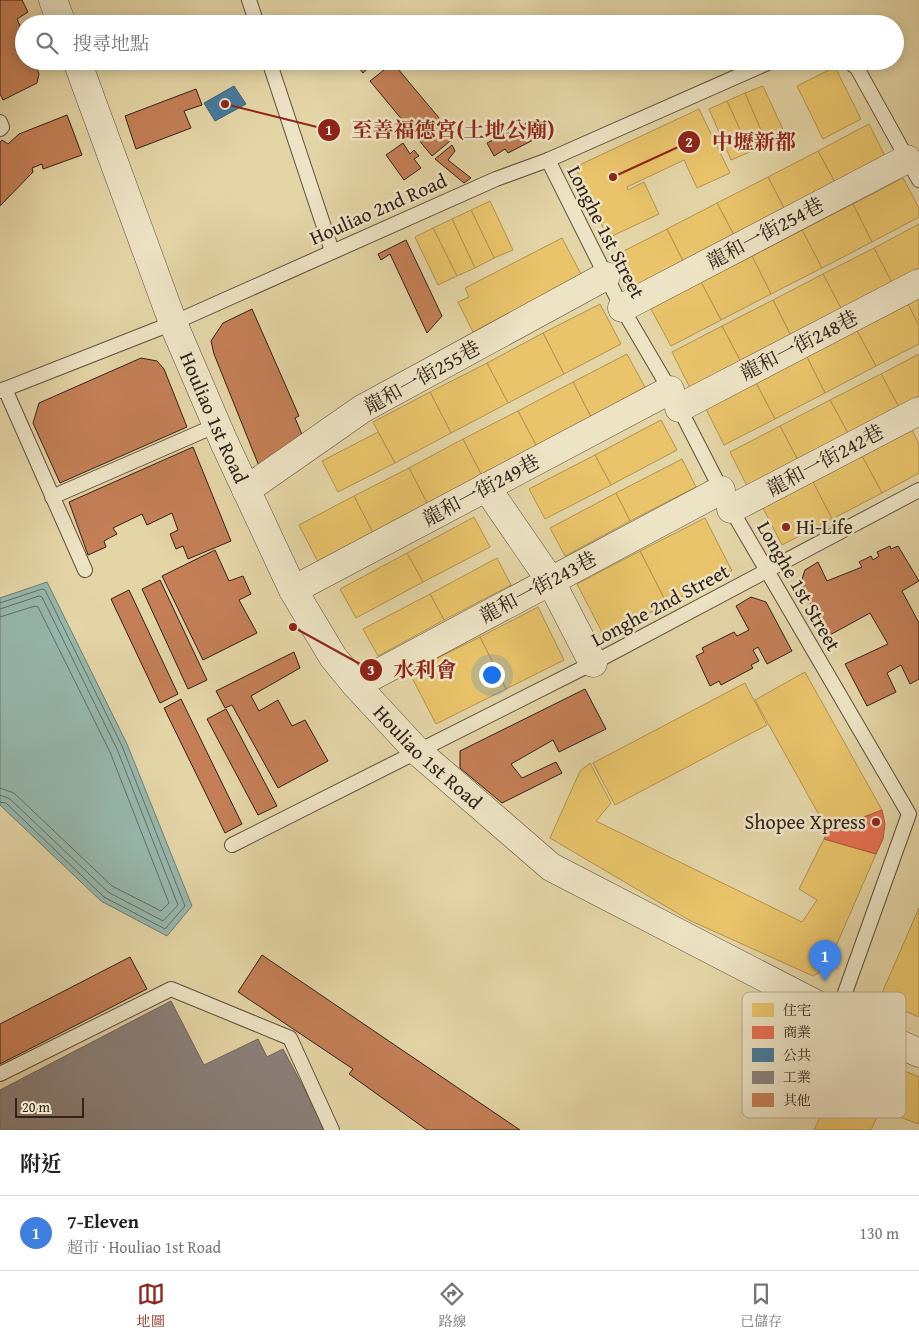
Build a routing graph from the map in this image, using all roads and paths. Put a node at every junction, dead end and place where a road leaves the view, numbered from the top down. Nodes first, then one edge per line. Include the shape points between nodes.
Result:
1 (53, 0) edge
2 (249, 0) edge
3 (59, 15) edge
4 (254, 15) edge
5 (80, 70) edge
6 (272, 70) edge
7 (752, 70) edge
8 (858, 70) edge
9 (0, 122) edge
10 (0, 128) edge
11 (548, 160) junction
12 (913, 169) edge
13 (332, 251) junction
14 (606, 276) junction
15 (919, 283) edge
16 (622, 308) junction
17 (174, 323) junction
18 (2, 390) edge
19 (674, 399) junction
20 (919, 411) edge
21 (217, 425) junction
22 (486, 487) junction
23 (246, 490) junction
24 (919, 490) edge
25 (52, 497) junction
26 (726, 499) junction
27 (85, 570) dead end
28 (767, 571) junction
29 (550, 580) junction
30 (293, 590) junction
31 (593, 663) junction
32 (356, 685) junction
33 (417, 751) junction
34 (232, 845) dead end
35 (793, 992) edge
36 (846, 992) edge
37 (906, 1047) edge
38 (919, 1053) edge
39 (0, 1074) edge
40 (332, 1130) edge

1 - 3 street
2 - 4 lane
5 - 17 street, Houliao 1st Road
6 - 13 lane
7 - 11 lane, Houliao 2nd Road
8 - 12 lane
9 - 10 lane
11 - 13 lane, Houliao 2nd Road via 496,179
11 - 14 lane, Longhe 1st Street
12 - 16 street, 龍和一街254巷
13 - 17 lane, Houliao 2nd Road
14 - 16 lane, Longhe 1st Street
14 - 23 street, 龍和一街255巷 via 362,409
15 - 19 street, 龍和一街248巷
16 - 19 lane, Longhe 1st Street
17 - 18 lane, Houliao 2nd Road
17 - 21 street, Houliao 1st Road
18 - 25 lane
19 - 22 street, 龍和一街249巷
19 - 26 lane, Longhe 1st Street
20 - 26 street, 龍和一街242巷
21 - 23 street, Houliao 1st Road
21 - 25 lane
22 - 29 street
22 - 30 street, 龍和一街249巷
23 - 30 street, Houliao 1st Road
24 - 28 lane, Longhe 2nd Street
25 - 27 lane
26 - 28 lane, Longhe 1st Street
26 - 29 street, 龍和一街243巷
28 - 31 lane, Longhe 2nd Street
28 - 36 lane, Longhe 1st Street via 909,814
29 - 31 street
29 - 32 street, 龍和一街243巷
30 - 32 street, Houliao 1st Road via 332,657
31 - 33 lane, Longhe 2nd Street
32 - 33 street, Houliao 1st Road
33 - 34 lane, Longhe 2nd Street
33 - 35 street, Houliao 1st Road via 550,867
37 - 38 street, Houliao 1st Road
39 - 40 lane via 171,989 290,1038

